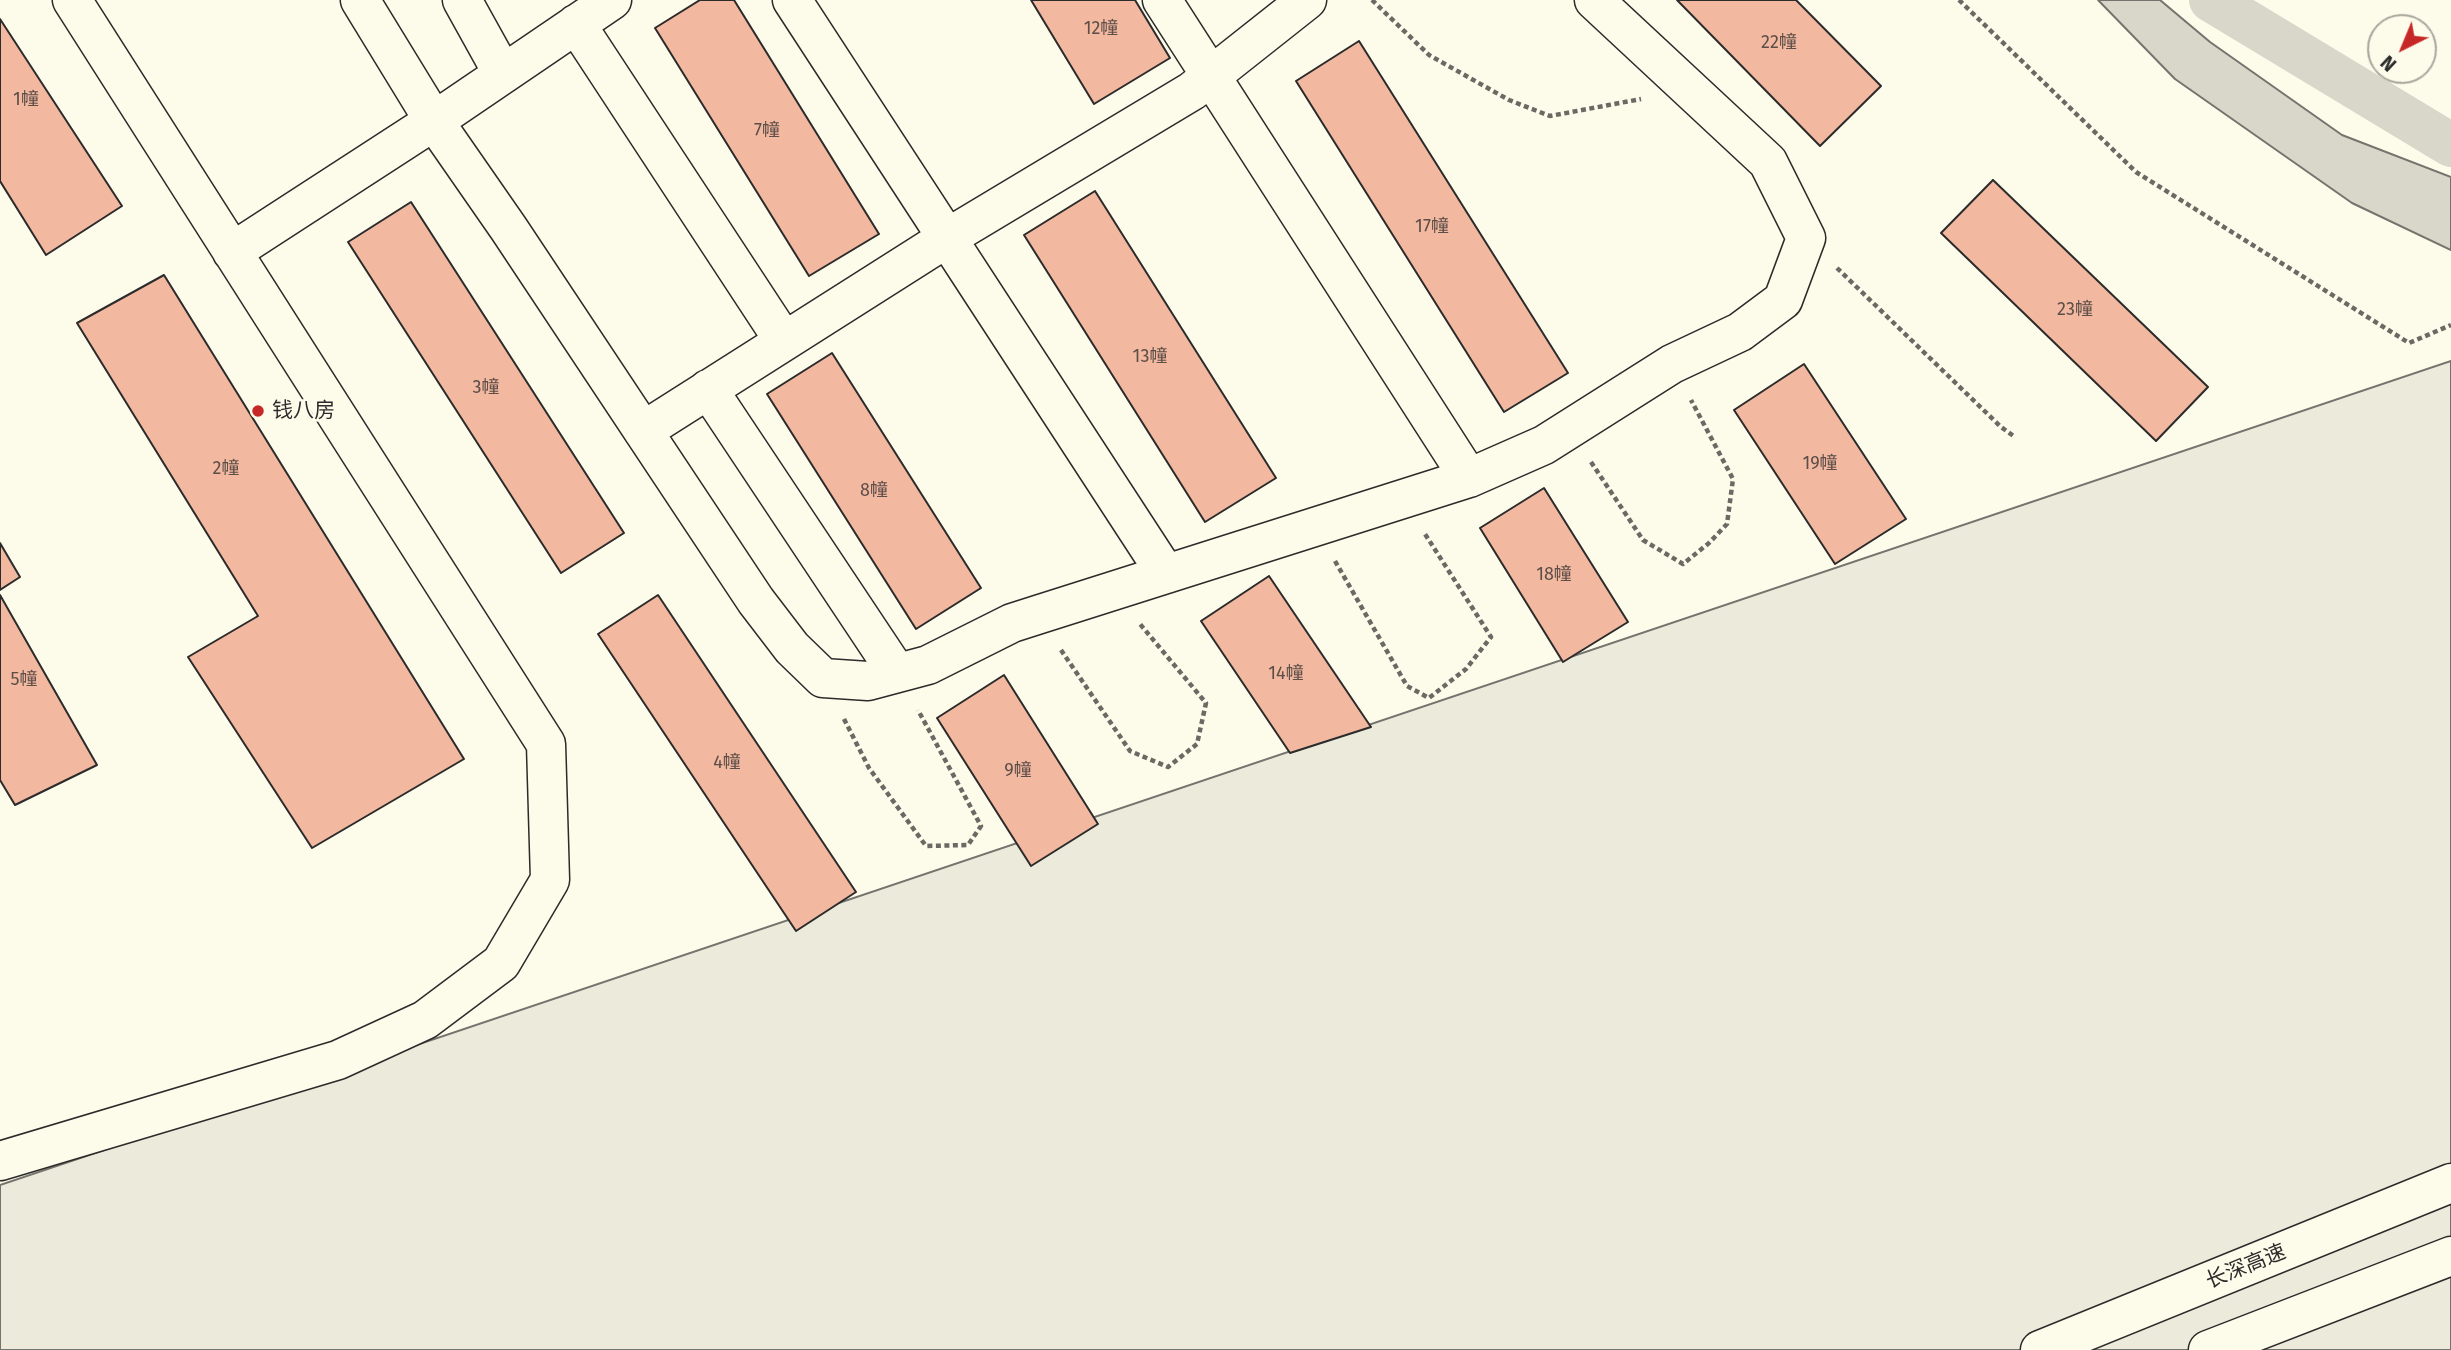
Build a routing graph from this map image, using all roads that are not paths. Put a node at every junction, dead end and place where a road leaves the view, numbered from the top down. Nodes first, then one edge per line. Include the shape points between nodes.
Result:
1 (72, 0) edge
2 (360, 0) edge
3 (462, 0) edge
4 (612, 0) edge
5 (792, 0) edge
6 (1162, 0) edge
7 (1307, 0) edge
8 (1594, 0) edge
9 (576, 24) junction
10 (503, 74) junction
11 (1211, 75) junction
12 (433, 121) junction
13 (947, 238) junction
14 (232, 252) junction
15 (785, 341) junction
16 (708, 389) junction
17 (643, 430) junction
18 (1469, 478) junction
19 (1166, 574) junction
20 (897, 673) junction
21 (0, 1161) edge
22 (2451, 1183) edge
23 (2451, 1256) edge
24 (2040, 1350) edge
25 (2208, 1350) edge

1 - 14 main road
2 - 12 main road
3 - 10 main road
4 - 9 main road
5 - 13 main road
6 - 11 main road
7 - 11 main road
8 - 18 main road via 1768,162 1806,239 1783,300 1740,332 1672,364 1544,445
9 - 10 main road
9 - 15 main road
10 - 12 main road
11 - 13 main road via 1192,91
11 - 18 main road
12 - 14 main road
12 - 17 main road
13 - 15 main road
13 - 19 main road
14 - 21 main road via 546,744 550,880 501,963 425,1020 338,1060
15 - 16 main road
16 - 17 main road
16 - 20 main road
17 - 20 main road via 756,601 792,648 823,678 868,681
18 - 19 main road
19 - 20 main road via 1012,623 928,665
22 - 24 main road, 长深高速
23 - 25 main road

